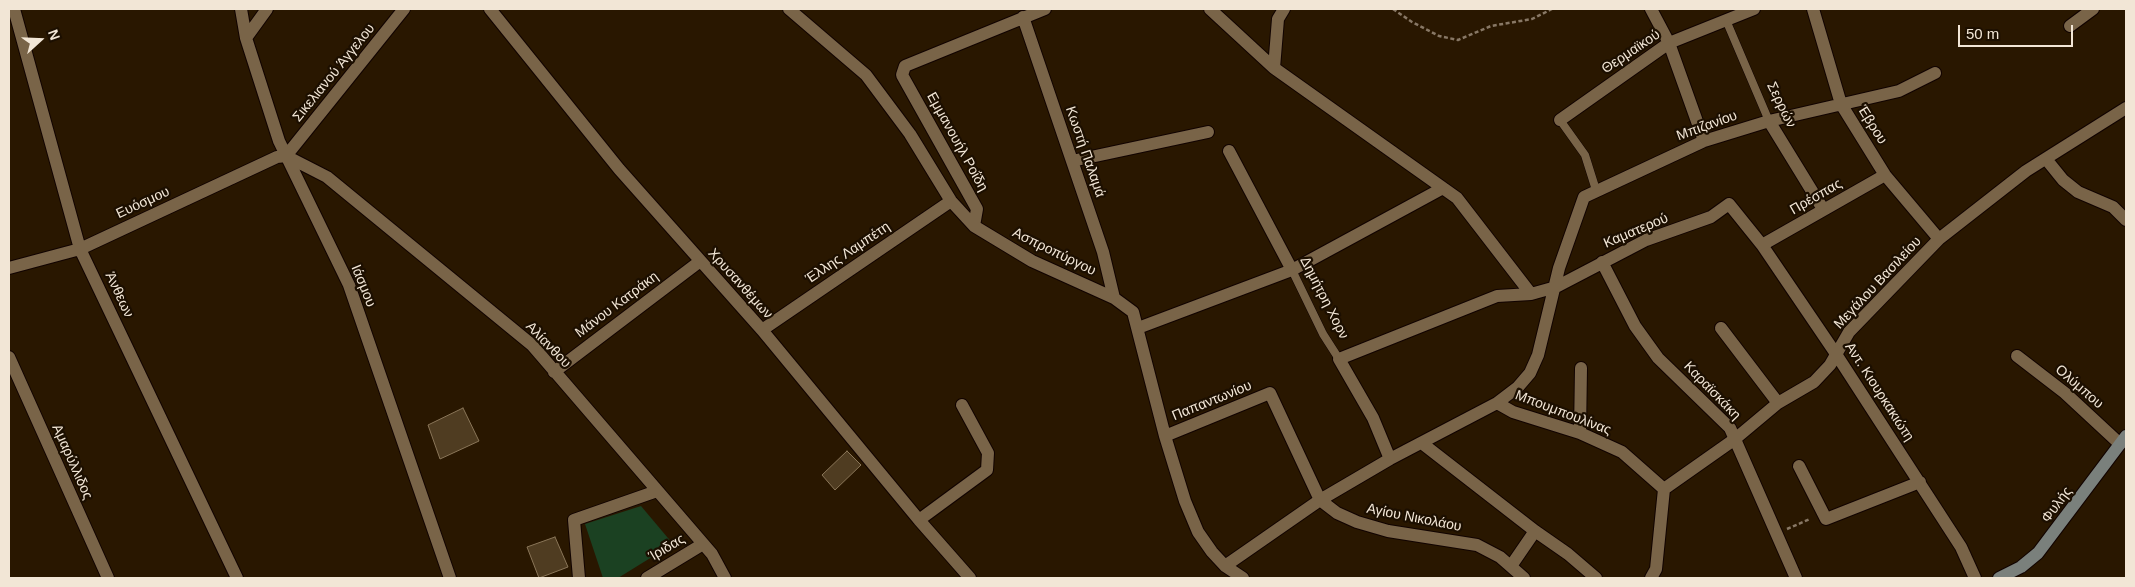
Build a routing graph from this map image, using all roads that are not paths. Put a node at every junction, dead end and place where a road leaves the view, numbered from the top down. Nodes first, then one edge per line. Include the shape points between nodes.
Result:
1 (14, 9) edge
2 (241, 9) edge
3 (268, 9) edge
4 (404, 9) edge
5 (490, 9) edge
6 (789, 9) edge
7 (1045, 9) edge
8 (1210, 9) edge
9 (1284, 9) edge
10 (1651, 9) edge
11 (1754, 9) edge
12 (1813, 9) edge
13 (2093, 9) edge
14 (1724, 14) edge
15 (1023, 17) junction
16 (2070, 26) dead end
17 (246, 38) junction
18 (1669, 43) junction
19 (1274, 68) junction
20 (1935, 73) dead end
21 (1841, 104) junction
22 (2126, 108) edge
23 (1560, 120) joint
24 (1769, 121) junction
25 (1208, 132) dead end
26 (1704, 141) junction
27 (1229, 152) dead end
28 (286, 156) junction
29 (2046, 159) junction
30 (1072, 161) junction
31 (1885, 175) junction
32 (1442, 188) junction
33 (1596, 190) junction
34 (951, 201) junction
35 (1729, 204) joint
36 (1823, 209) junction
37 (2126, 220) edge
38 (974, 226) junction
39 (1940, 239) junction
40 (1762, 245) junction
41 (80, 249) junction
42 (699, 262) junction
43 (1602, 262) junction
44 (9, 268) edge
45 (1292, 270) junction
46 (1556, 287) junction
47 (1531, 294) junction
48 (1114, 298) junction
49 (1138, 328) junction
50 (1721, 328) dead end
51 (762, 330) junction
52 (1836, 354) junction
53 (2017, 356) dead end
54 (9, 357) edge
55 (1339, 359) junction
56 (1581, 368) dead end
57 (554, 372) junction
58 (1270, 393) joint
59 (1778, 402) junction
60 (1497, 403) junction
61 (962, 405) dead end
62 (1580, 433) junction
63 (1165, 436) junction
64 (1736, 439) junction
65 (2123, 440) edge
66 (1423, 444) junction
67 (1390, 459) junction
68 (1799, 466) dead end
69 (1920, 482) junction
70 (1664, 489) junction
71 (657, 491) junction
72 (1320, 500) junction
73 (919, 520) junction
74 (1535, 531) junction
75 (703, 544) junction
76 (1225, 566) junction
77 (1512, 566) junction
78 (108, 578) edge
79 (237, 578) edge
80 (450, 578) edge
81 (579, 578) edge
82 (647, 578) edge
83 (725, 578) edge
84 (970, 578) edge
85 (1243, 578) edge
86 (1524, 578) edge
87 (1596, 578) edge
88 (1651, 578) edge
89 (1796, 578) edge
90 (1975, 578) edge
91 (1999, 578) edge

1 - 41 street, Άνθεων
2 - 17 street, Ιάσμου
3 - 17 street
4 - 28 street, Σικελιανού Άγγελου
5 - 42 street, Χρυσανθέμων
6 - 34 street, Ασπροπύργου via 866,75 910,134
7 - 15 street
8 - 19 street
9 - 19 street via 1278,19
10 - 18 street
11 - 14 street, Θερμαϊκού
12 - 21 street, Έβρου
13 - 16 street
14 - 18 street, Θερμαϊκού
14 - 24 lane, Σερρών
15 - 30 street, Κωστή Παλαμά
15 - 38 street, Εμμανουήλ Ροΐδη via 905,66 902,74 974,202 977,209
17 - 28 street, Ιάσμου
18 - 23 street, Θερμαϊκού
18 - 26 street
19 - 32 street
20 - 21 street, Μπιζανίου via 1899,91
21 - 24 street, Μπιζανίου
21 - 31 street, Έβρου
22 - 29 street, Μεγάλου Βασιλείου
23 - 33 lane via 1585,155
24 - 26 street, Μπιζανίου
24 - 36 street, Σερρών
25 - 30 street
26 - 33 street, Μπιζανίου
27 - 45 street, Δημήτρη Χορν
28 - 41 street, Ευόσμου via 277,157
28 - 57 street, Αλίανθου via 327,177 532,345
28 - 80 street, Ιάσμου via 349,285
29 - 37 street via 2078,192 2112,207
29 - 39 street, Μεγάλου Βασιλείου
30 - 48 street, Κωστή Παλαμά via 1103,252
31 - 36 street, Πρέσπας
31 - 39 street, Έβρου
32 - 45 street
32 - 47 street via 1457,198
33 - 46 street, Μπιζανίου via 1584,197 1559,268
34 - 38 street, Ασπροπύργου
34 - 51 street, Έλλης Λαμπέτη
35 - 40 street, Αντ. Κιουρκακιώτη
35 - 43 street, Καματερού via 1711,216 1646,240
36 - 40 street, Πρέσπας
38 - 48 street, Ασπροπύργου via 1032,261
39 - 52 street, Μεγάλου Βασιλείου via 1849,332
40 - 52 street, Αντ. Κιουρκακιώτη
41 - 44 street, Ευόσμου
41 - 79 street, Άνθεων
42 - 51 street, Χρυσανθέμων
42 - 57 street, Μάνου Κατράκη
43 - 46 street, Καματερού
43 - 64 street, Καραϊσκάκη via 1635,326 1658,358 1730,428
45 - 49 street
45 - 55 lane, Δημήτρη Χορν
46 - 47 street, Καματερού
46 - 60 street, Μπιζανίου via 1530,373
47 - 55 street, Καματερού via 1496,296
48 - 49 street, Ασπροπύργου via 1132,312
49 - 63 street, Ασπροπύργου
50 - 59 street
51 - 73 street, Χρυσανθέμων
52 - 59 street, Μεγάλου Βασιλείου via 1814,382
52 - 69 street, Αντ. Κιουρκακιώτη
53 - 65 street, Ολύμπου
54 - 78 street, Αμαρύλλιδος
55 - 67 street, Δημήτρη Χορν via 1373,418
56 - 62 street
57 - 71 street, Αλίανθου
58 - 63 street, Παπαντωνίου
58 - 72 street, Αγίου Νικολάου
59 - 64 street, Μεγάλου Βασιλείου
60 - 62 street, Μπουμπουλίνας via 1514,412
60 - 66 street, Μπιζανίου
61 - 73 street via 988,453 987,470
62 - 70 street, Μπουμπουλίνας via 1622,452
63 - 76 street, Ασπροπύργου via 1198,532
64 - 70 street, Μεγάλου Βασιλείου
64 - 89 street, Καραϊσκάκη
65 - 91 main road, Φυλής via 2038,553 2021,567
66 - 67 street, Μπιζανίου
66 - 74 street
67 - 72 street, Μπιζανίου
68 - 69 street via 1826,519
69 - 90 street, Αντ. Κιουρκακιώτη via 1961,547
70 - 88 street via 1656,568
71 - 75 street, Αλίανθου
71 - 81 street via 574,520
72 - 76 street, Μπιζανίου
72 - 77 street, Αγίου Νικολάου via 1357,522 1388,531 1477,545
73 - 84 street, Χρυσανθέμων
74 - 77 street
74 - 87 street
75 - 82 street, Ίριδας
75 - 83 street, Αλίανθου
76 - 85 street, Ασπροπύργου
77 - 86 street, Αγίου Νικολάου

